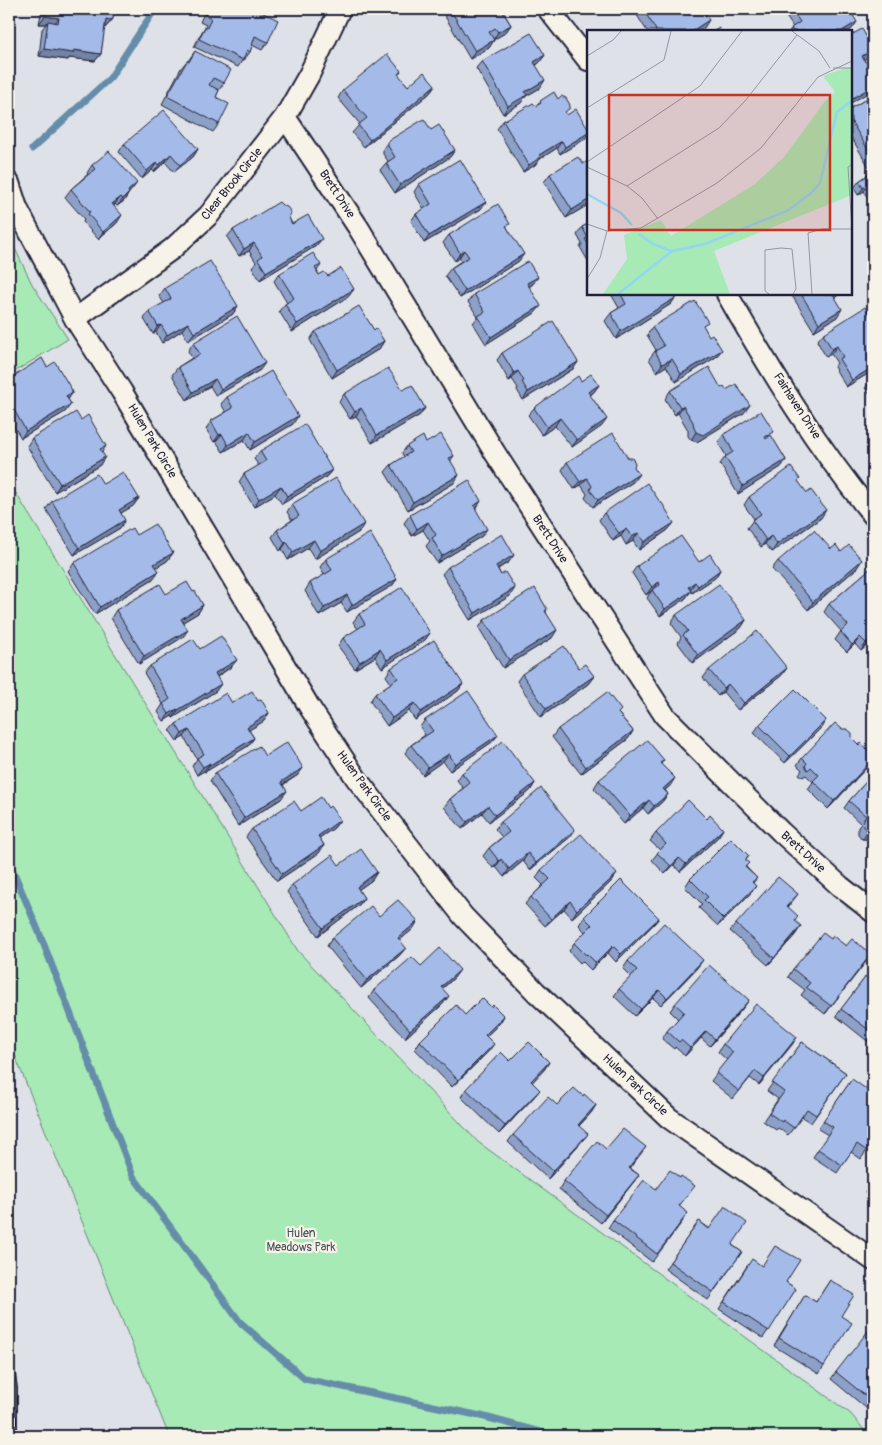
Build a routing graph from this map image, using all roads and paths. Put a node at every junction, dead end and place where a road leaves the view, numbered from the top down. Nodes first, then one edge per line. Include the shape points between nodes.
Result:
1 (340, 9) edge
2 (548, 9) edge
3 (587, 59) edge
4 (285, 117) junction
5 (9, 183) edge
6 (728, 295) edge
7 (76, 319) junction
8 (873, 514) edge
9 (873, 912) edge
10 (873, 1260) edge
11 (9, 1375) edge
12 (11, 1436) edge

1 - 4 street, Clear Brook Circle
2 - 3 street
4 - 7 street, Clear Brook Circle via 209,215 172,249
4 - 9 street, Brett Drive via 358,227 495,454 665,716 781,832
5 - 7 street, Hulen Park Circle via 17,208
6 - 8 street, Fairhaven Drive via 800,414
7 - 10 street, Hulen Park Circle via 310,708 356,778 463,916 536,992 669,1118
11 - 12 lane

